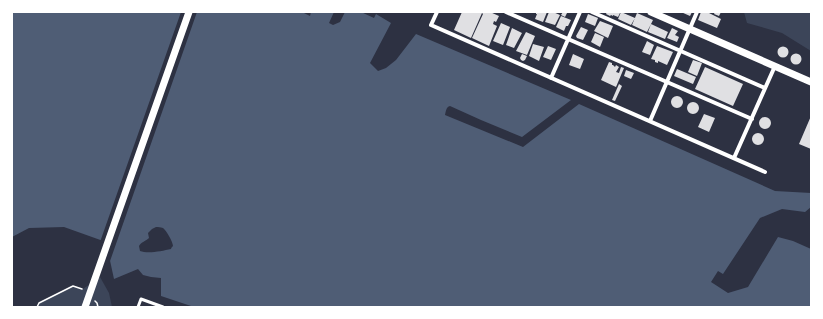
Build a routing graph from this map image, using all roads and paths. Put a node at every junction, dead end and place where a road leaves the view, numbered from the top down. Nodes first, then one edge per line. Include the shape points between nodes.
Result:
1 (189, 12) edge
2 (437, 12) edge
3 (506, 12) edge
4 (580, 12) edge
5 (592, 12) edge
6 (651, 12) edge
7 (697, 12) edge
8 (690, 29) junction
9 (568, 39) junction
10 (680, 51) junction
11 (775, 66) junction
12 (551, 78) junction
13 (667, 82) junction
14 (811, 82) edge
15 (766, 88) junction
16 (752, 119) junction
17 (650, 121) junction
18 (734, 158) junction
19 (765, 172) dead end
20 (83, 289) dead end
21 (37, 307) edge
22 (85, 307) edge
23 (138, 307) edge
24 (162, 307) edge

1 - 22 street
2 - 12 street via 431,25
3 - 9 street
4 - 9 street
5 - 10 street
6 - 8 street
7 - 8 street
8 - 10 street
8 - 11 street
9 - 12 street
9 - 13 street
10 - 13 street
10 - 15 street
11 - 14 street
11 - 15 street
12 - 17 street
13 - 16 street
13 - 17 street
15 - 16 street
16 - 18 street
17 - 18 street
18 - 19 street
20 - 21 path via 73,286 39,303
23 - 24 lane via 141,299

